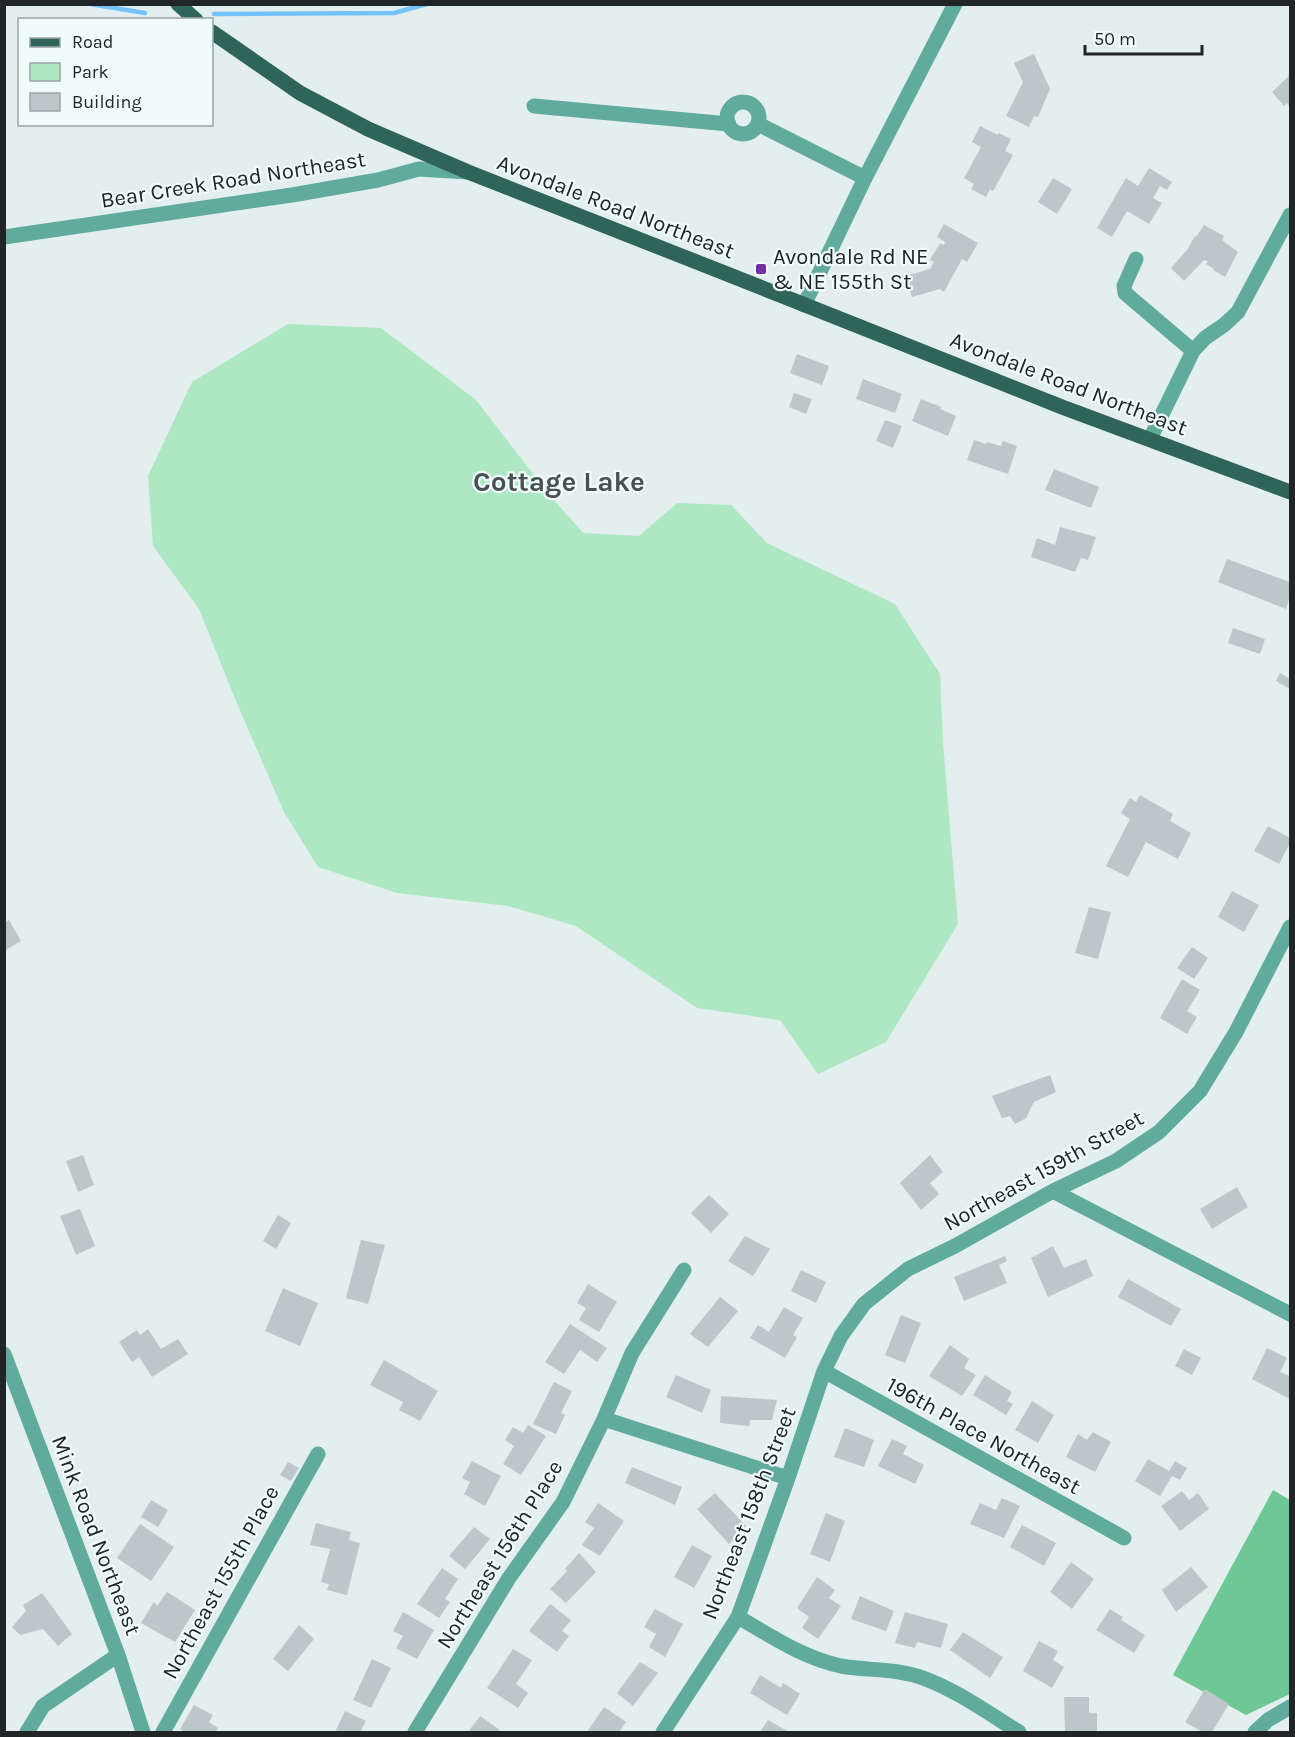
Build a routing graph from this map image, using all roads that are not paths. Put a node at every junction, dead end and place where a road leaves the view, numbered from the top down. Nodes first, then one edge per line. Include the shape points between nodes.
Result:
1 (178, 4) edge
2 (955, 4) edge
3 (194, 18) edge
4 (213, 33) edge
5 (534, 106) dead end
6 (729, 124) junction
7 (758, 124) junction
8 (468, 172) junction
9 (865, 178) junction
10 (1290, 215) edge
11 (4, 237) edge
12 (1136, 259) dead end
13 (804, 305) junction
14 (1193, 351) junction
15 (1150, 439) junction
16 (1290, 492) edge
17 (1290, 927) edge
18 (1053, 1191) junction
19 (684, 1270) dead end
20 (864, 1304) joint
21 (1290, 1314) edge
22 (4, 1354) edge
23 (824, 1371) junction
24 (604, 1419) junction
25 (318, 1454) dead end
26 (788, 1478) junction
27 (1124, 1538) dead end
28 (738, 1617) junction
29 (118, 1655) junction
30 (1290, 1707) edge
31 (27, 1732) edge
32 (143, 1732) edge
33 (163, 1732) edge
34 (415, 1732) edge
35 (663, 1732) edge
36 (1019, 1732) edge
37 (1255, 1732) edge

1 - 3 main road
2 - 9 street
4 - 8 main road, Avondale Road Northeast via 300,93 368,129
5 - 6 street
6 - 7 street via 741,134 751,132
6 - 7 street via 730,110 743,102 756,109
7 - 9 street
8 - 11 street, Bear Creek Road Northeast via 419,169 292,195
8 - 13 main road, Avondale Road Northeast
9 - 13 street
10 - 14 street via 1238,312
12 - 14 street via 1124,286 1125,293
13 - 15 main road, Avondale Road Northeast
14 - 15 street
15 - 16 main road, Avondale Road Northeast
17 - 18 street, Northeast 159th Street via 1236,1032 1200,1091 1159,1132 1116,1161
18 - 20 street, Northeast 159th Street via 908,1269
18 - 21 street
19 - 24 street, Northeast 156th Place via 632,1353
20 - 23 street, Northeast 158th Street via 841,1336
22 - 29 street, Mink Road Northeast
23 - 26 street, Northeast 158th Street
23 - 27 street, 196th Place Northeast
24 - 26 street
24 - 34 street, Northeast 156th Place via 563,1502 509,1578
25 - 33 street, Northeast 155th Place
26 - 28 street, Northeast 158th Street
28 - 35 street, Northeast 158th Street
28 - 36 street via 803,1654 828,1663 925,1679
29 - 31 street via 43,1706
29 - 32 street, Mink Road Northeast
30 - 37 street

